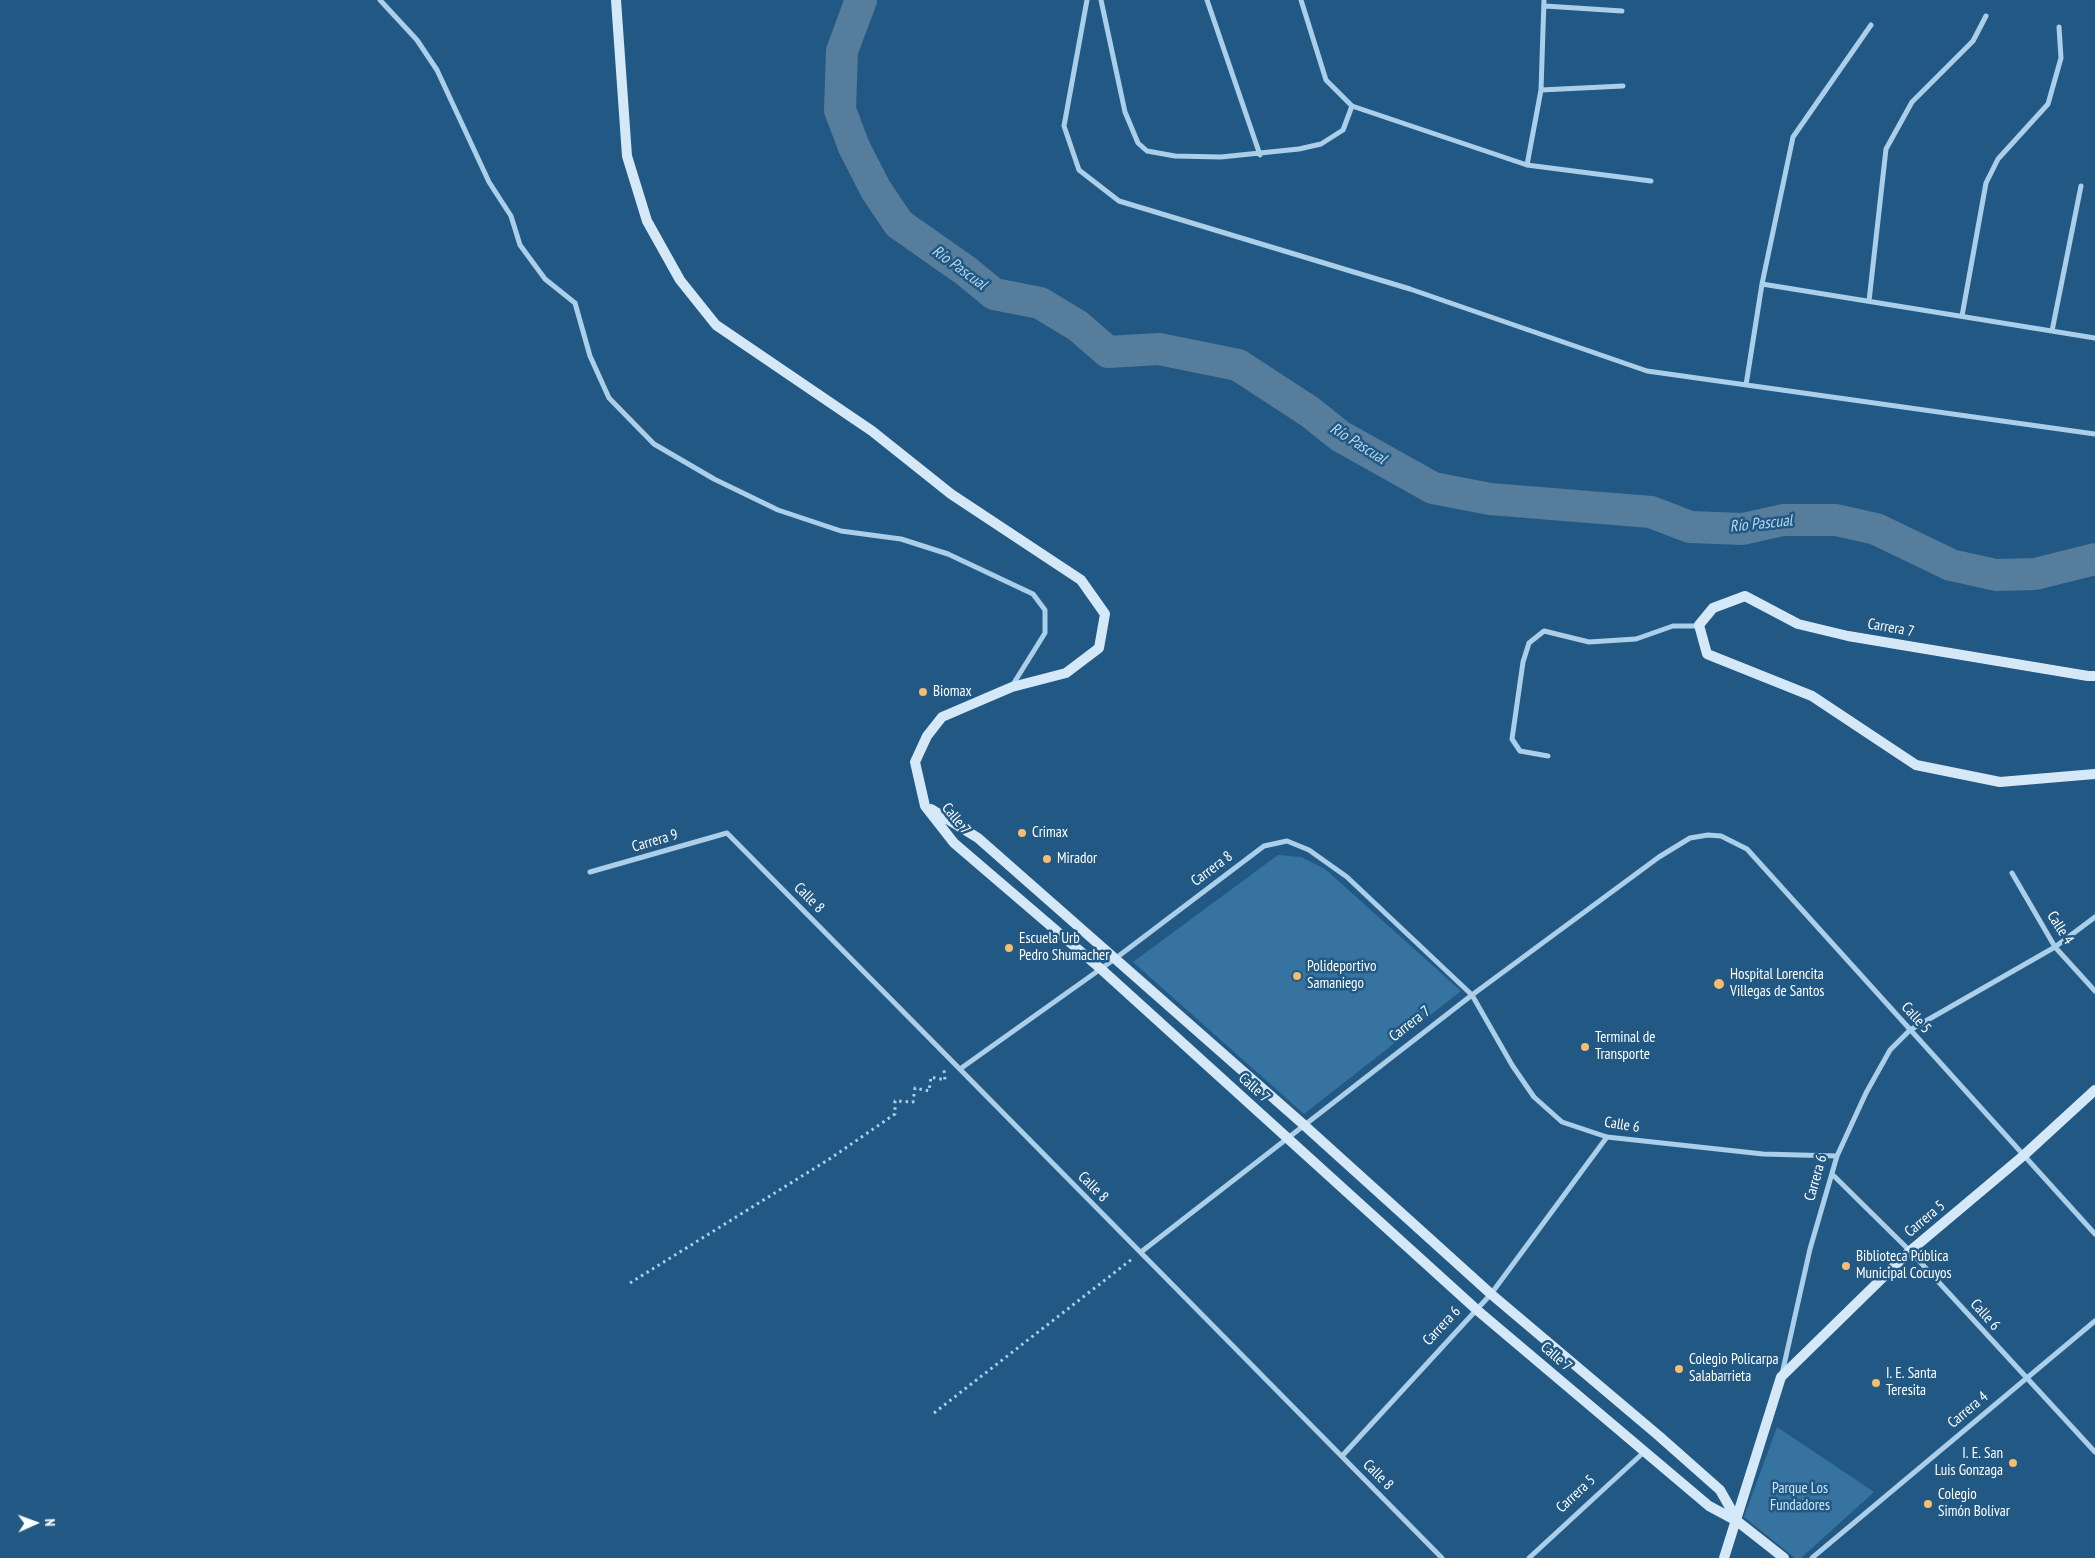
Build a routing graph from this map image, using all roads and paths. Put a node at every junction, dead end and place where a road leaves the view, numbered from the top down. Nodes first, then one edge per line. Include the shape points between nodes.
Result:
1 (380, 0) edge
2 (616, 0) edge
3 (1087, 0) edge
4 (1101, 0) edge
5 (1207, 0) edge
6 (1301, 0) edge
7 (1545, 3) edge
8 (1622, 11) dead end
9 (1986, 16) dead end
10 (1871, 25) dead end
11 (2059, 27) dead end
12 (1623, 86) dead end
13 (1541, 90) junction
14 (1352, 106) junction
15 (1260, 155) junction
16 (1527, 166) junction
17 (1652, 181) dead end
18 (2081, 186) dead end
19 (1762, 284) junction
20 (1869, 301) junction
21 (1962, 316) junction
22 (2052, 331) junction
23 (2095, 338) edge
24 (1746, 385) junction
25 (2095, 434) edge
26 (1699, 626) junction
27 (2095, 676) edge
28 (1012, 687) junction
29 (1548, 756) dead end
30 (2095, 774) edge
31 (926, 806) junction
32 (727, 833) joint
33 (1708, 835) joint
34 (590, 872) dead end
35 (2012, 873) dead end
36 (2095, 917) edge
37 (2055, 947) junction
38 (1116, 958) junction
39 (1101, 969) junction
40 (2095, 991) edge
41 (1472, 995) junction
42 (1910, 1030) junction
43 (960, 1069) junction
44 (2095, 1090) edge
45 (1304, 1125) junction
46 (1607, 1137) junction
47 (1287, 1139) junction
48 (1837, 1156) junction
49 (2023, 1156) junction
50 (1833, 1175) junction
51 (2095, 1234) edge
52 (1910, 1251) junction
53 (1141, 1252) junction
54 (630, 1283) dead end
55 (1491, 1294) junction
56 (1478, 1310) junction
57 (2095, 1321) edge
58 (1781, 1377) junction
59 (2026, 1378) junction
60 (934, 1413) dead end
61 (1644, 1452) junction
62 (2095, 1452) edge
63 (1342, 1456) junction
64 (1737, 1521) junction
65 (1442, 1558) edge
66 (1530, 1558) edge
67 (1724, 1558) edge
68 (1784, 1558) edge
69 (1812, 1558) edge

1 - 28 street via 417,40 437,70 489,182 511,216 520,245 544,279 575,302 590,356 608,398 654,444 714,479 778,510 841,531 901,539 948,554 1033,594 1045,610 1045,633
2 - 28 main road via 627,156 647,221 680,280 716,325 872,431 952,494 1081,580 1104,614 1099,648 1066,673
3 - 24 street via 1064,126 1079,170 1119,201 1410,289 1647,371
4 - 15 street via 1125,112 1138,142 1147,150 1176,156 1221,158
5 - 15 street
6 - 14 street via 1326,80
7 - 8 street
7 - 13 street
9 - 20 street via 1974,41 1912,102 1886,149
10 - 19 street via 1793,137
11 - 21 street via 2061,58 2048,104 1998,159 1986,183
12 - 13 street
13 - 16 street
14 - 15 street via 1343,130 1321,144
14 - 16 street
16 - 17 street
18 - 22 street
19 - 20 street
19 - 24 street
20 - 21 street
21 - 22 street
22 - 23 street
24 - 25 street
26 - 27 main road, Carrera 7 via 1713,608 1745,596 1798,624 1848,636
26 - 29 street via 1673,626 1636,639 1590,642 1544,631 1529,643 1523,662 1512,739 1520,751
26 - 30 main road via 1707,654 1812,696 1916,765 2000,782
28 - 31 main road via 942,717 928,736 915,762
31 - 38 main road, Calle 7 via 978,838
31 - 39 main road, Calle 7 via 954,843
32 - 34 street, Carrera 9
32 - 43 street, Calle 8
33 - 41 street, Carrera 7 via 1690,838 1660,856
33 - 42 street, Calle 5 via 1721,836 1747,849
35 - 37 street, Calle 4
36 - 37 street, Carrera 6
37 - 40 street, Calle 4
37 - 42 street, Carrera 6
38 - 39 street, Carrera 8
38 - 41 street, Carrera 8 via 1264,846 1287,841 1309,850 1346,877
38 - 45 main road, Calle 7
39 - 43 street, Carrera 8
39 - 47 main road, Calle 7
41 - 45 street, Carrera 7
41 - 46 street, Calle 6 via 1534,1097 1562,1122
42 - 48 street, Carrera 6 via 1890,1050
42 - 49 street, Calle 5
43 - 53 street, Calle 8
43 - 54 path via 944,1068 945,1080 931,1077 929,1091 915,1088 913,1102 895,1101 895,1114 831,1158
44 - 49 main road, Carrera 5
45 - 47 street, Carrera 7
45 - 55 main road, Calle 7
46 - 48 street, Calle 6 via 1763,1154
46 - 55 street, Carrera 6
47 - 53 street, Carrera 7
47 - 56 main road, Calle 7
48 - 50 street, Carrera 6
49 - 51 street, Calle 5
49 - 52 main road, Carrera 5
50 - 52 street, Calle 6
50 - 58 street, Carrera 6 via 1810,1249
52 - 58 main road, Carrera 5
52 - 59 street, Calle 6
53 - 60 path
53 - 63 street, Calle 8
55 - 56 street, Carrera 6
55 - 64 main road, Calle 7 via 1720,1490
56 - 61 main road, Calle 7
56 - 63 street, Carrera 6
57 - 59 street, Carrera 4
58 - 64 main road, Carrera 6
59 - 62 street, Calle 6
59 - 69 street, Carrera 4
61 - 64 main road, Calle 7 via 1709,1506
61 - 66 street, Carrera 5
63 - 65 street, Calle 8
64 - 67 main road, Carrera 6
64 - 68 main road, Calle 7

